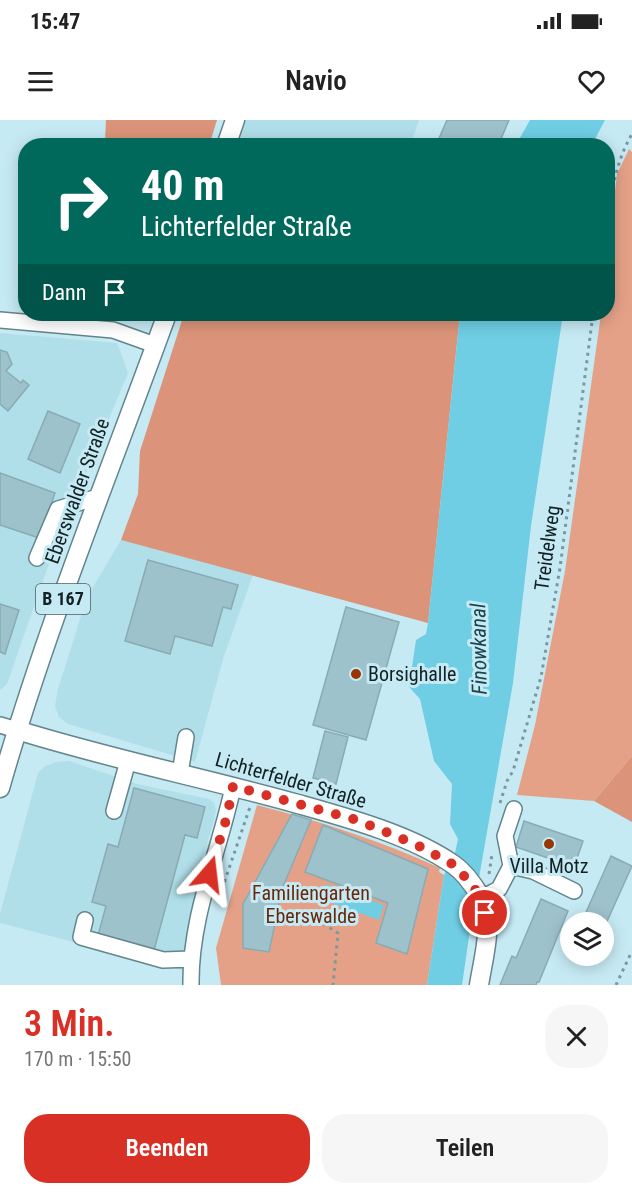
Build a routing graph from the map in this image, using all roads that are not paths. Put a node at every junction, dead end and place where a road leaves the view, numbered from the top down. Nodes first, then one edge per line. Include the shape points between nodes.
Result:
1 (235, 120) edge
2 (229, 138) edge
3 (0, 320) edge
4 (165, 321) edge
5 (156, 345) junction
6 (98, 497) junction
7 (37, 558) dead end
8 (9, 727) edge
9 (186, 736) dead end
10 (128, 761) junction
11 (180, 773) junction
12 (233, 786) junction
13 (0, 788) edge
14 (514, 809) dead end
15 (114, 811) dead end
16 (512, 866) junction
17 (574, 891) dead end
18 (482, 898) junction
19 (85, 920) dead end
20 (191, 959) junction
21 (191, 985) edge
22 (480, 985) edge

1 - 2 main road
3 - 5 lane via 113,330
4 - 5 main road, Eberswalder Straße / B 167
5 - 6 main road, Eberswalder Straße / B 167
6 - 7 lane via 58,509
6 - 8 main road, Eberswalder Straße / B 167
8 - 10 main road, Lichterfelder Straße
8 - 13 main road, Eberswalder Straße / B 167
9 - 11 lane
10 - 11 main road, Lichterfelder Straße
10 - 15 lane
11 - 12 main road, Lichterfelder Straße
12 - 18 main road, Lichterfelder Straße via 357,820 417,845 456,866
12 - 20 lane via 203,893
14 - 16 lane via 506,836
16 - 17 lane
16 - 18 lane via 499,889
18 - 22 main road, Lichterfelder Straße via 488,927
19 - 20 lane via 81,938 163,960
20 - 21 lane

